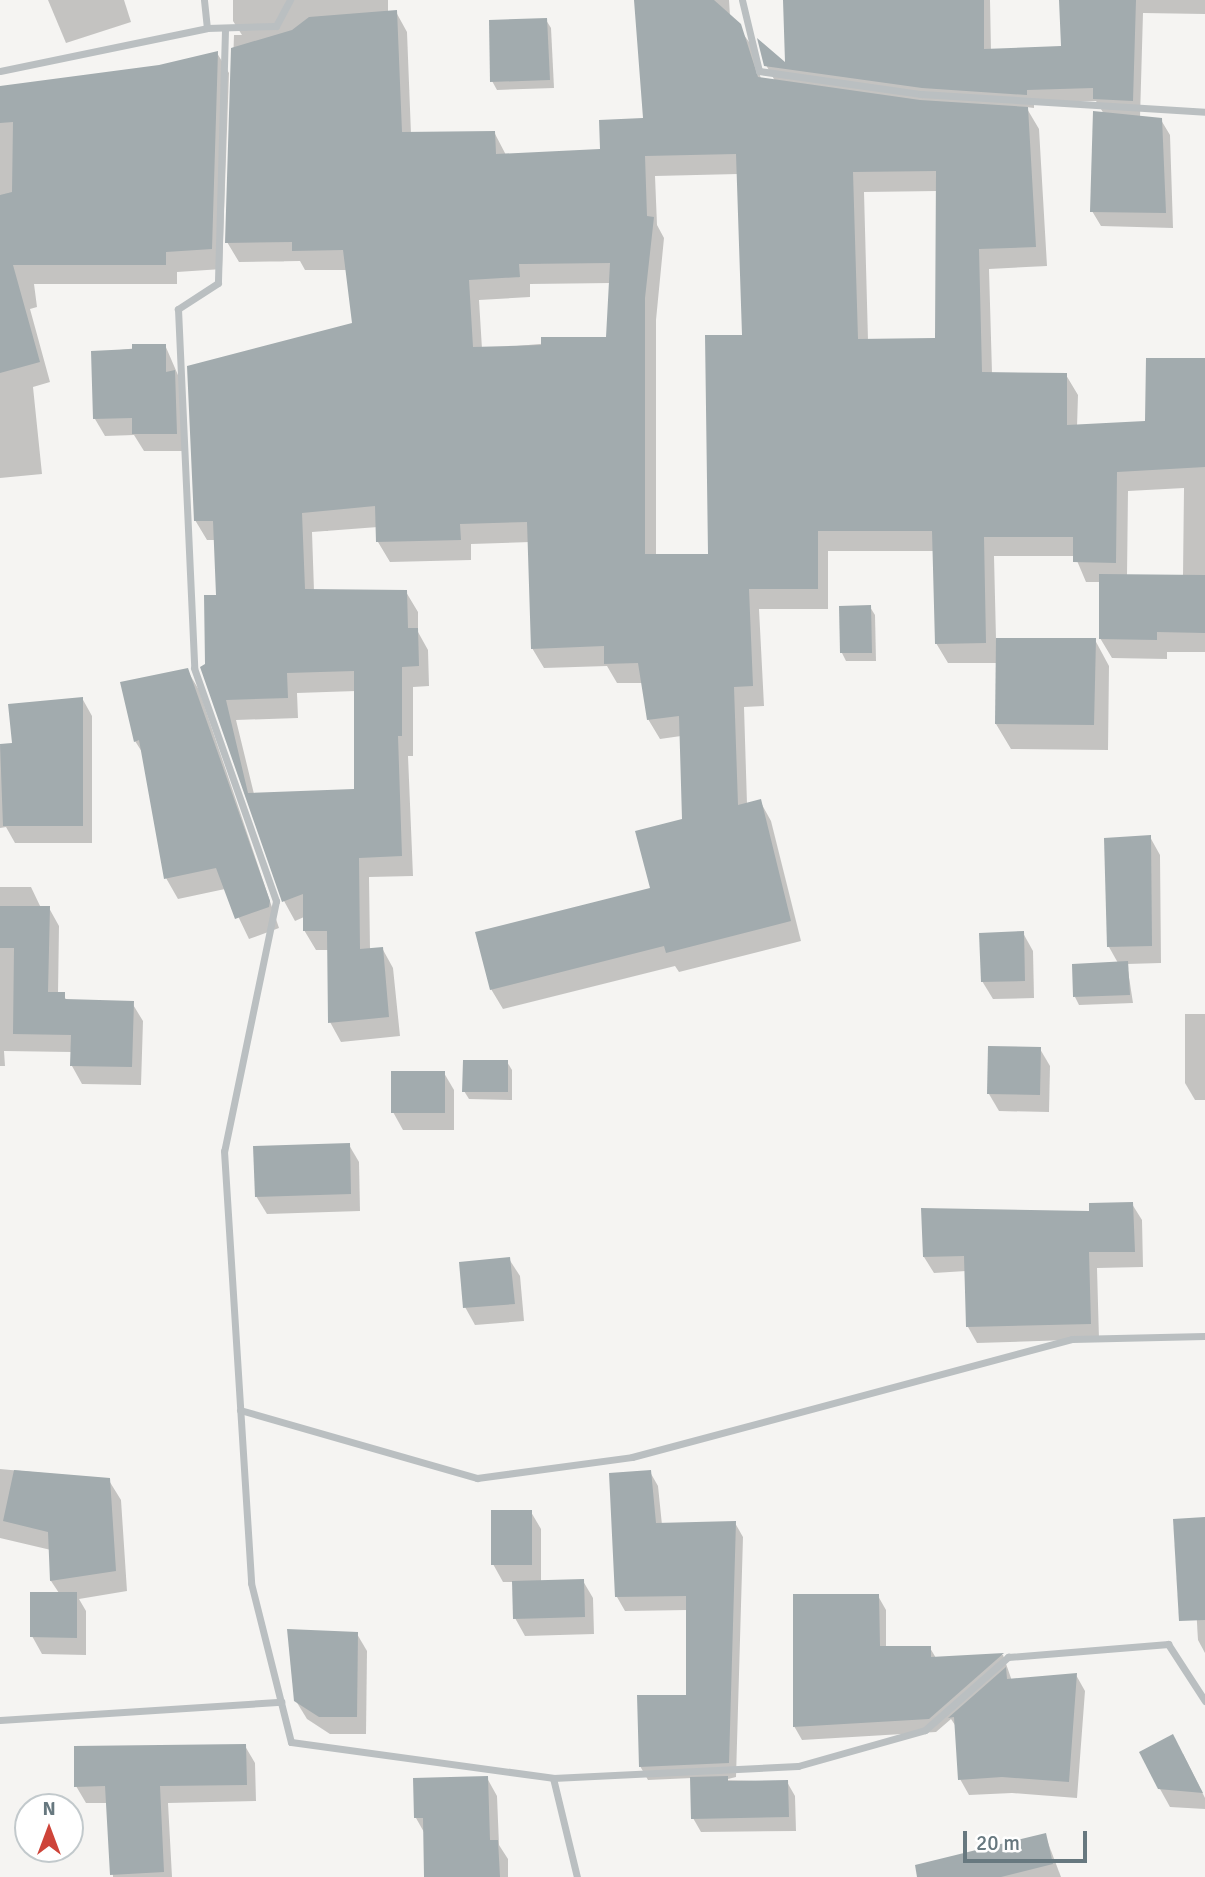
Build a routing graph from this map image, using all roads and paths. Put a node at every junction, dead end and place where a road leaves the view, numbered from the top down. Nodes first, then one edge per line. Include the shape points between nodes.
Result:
1 (204, 0) edge
2 (290, 0) edge
3 (742, 0) edge
4 (207, 28) junction
5 (225, 30) junction
6 (0, 71) edge
7 (1205, 112) edge
8 (1205, 1335) edge
9 (240, 1410) junction
10 (1205, 1701) edge
11 (281, 1702) junction
12 (0, 1720) edge
13 (553, 1778) junction
14 (577, 1877) edge

1 - 4 street
2 - 5 street via 276,26
3 - 7 street via 759,71 921,94
4 - 5 street
4 - 6 street
5 - 9 street via 218,283 178,309 194,668 276,901 224,1151
8 - 9 street via 1072,1339 632,1457 477,1478
9 - 11 street via 251,1583
10 - 13 street via 1167,1644 1008,1657 925,1730 798,1766
11 - 12 street
11 - 13 street via 291,1742
13 - 14 street

